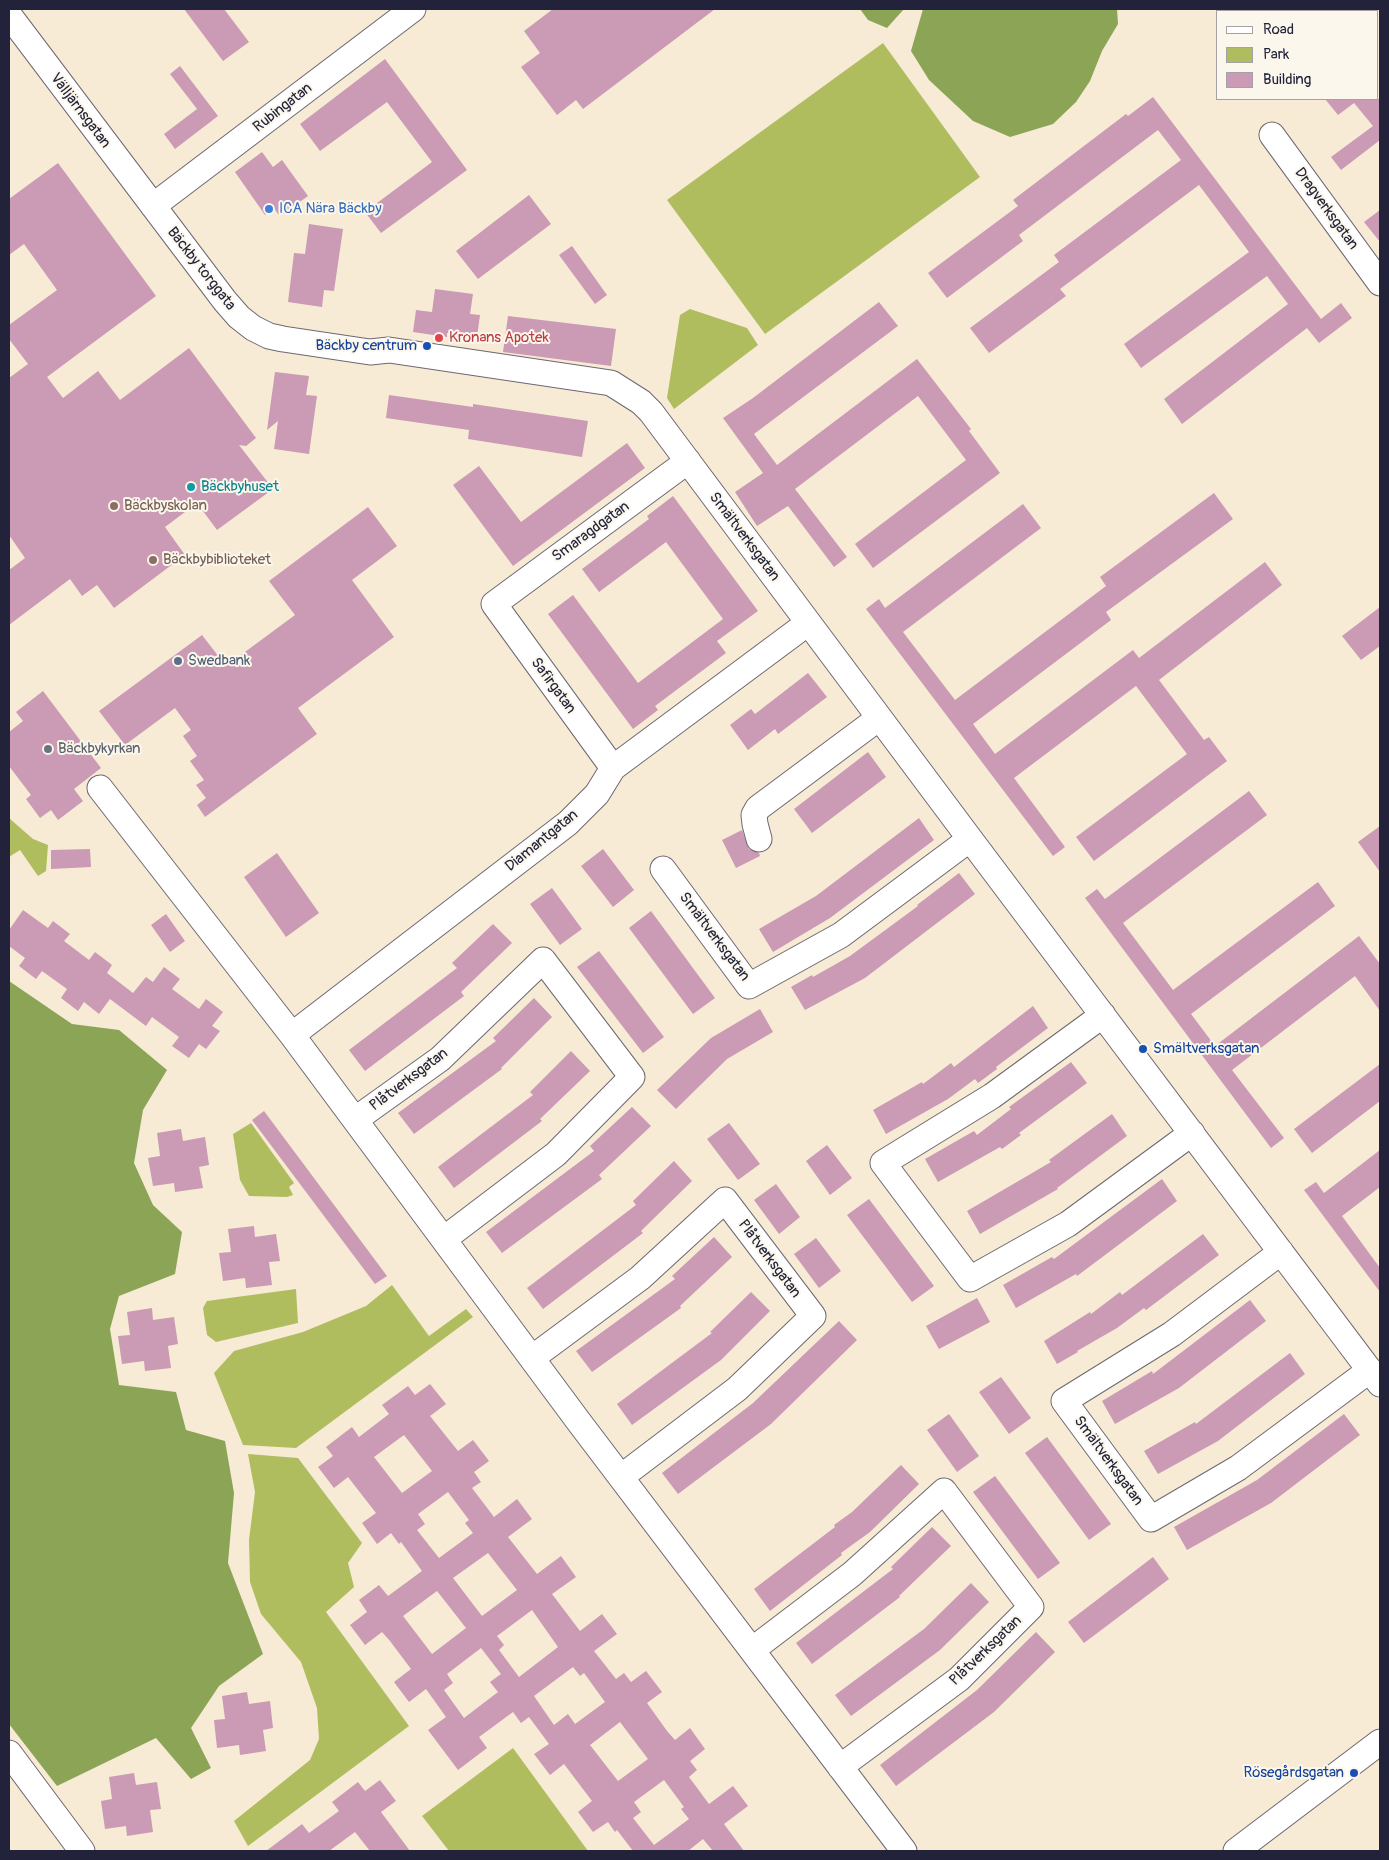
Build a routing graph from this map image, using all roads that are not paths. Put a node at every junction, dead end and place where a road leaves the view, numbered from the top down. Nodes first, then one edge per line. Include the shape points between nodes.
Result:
1 (412, 9) edge
2 (9, 15) edge
3 (1272, 135) dead end
4 (152, 206) junction
5 (1380, 283) edge
6 (663, 428) joint
7 (688, 460) junction
8 (494, 604) joint
9 (808, 623) junction
10 (879, 718) junction
11 (613, 768) junction
12 (100, 788) dead end
13 (759, 839) dead end
14 (970, 839) junction
15 (663, 869) dead end
16 (1103, 1014) junction
17 (292, 1034) junction
18 (356, 1119) junction
19 (1192, 1133) junction
20 (444, 1239) junction
21 (1282, 1252) junction
22 (532, 1358) junction
23 (1375, 1377) edge
24 (621, 1477) junction
25 (752, 1650) junction
26 (1380, 1742) edge
27 (9, 1753) edge
28 (840, 1768) junction
29 (82, 1851) edge
30 (904, 1851) edge
31 (1236, 1851) edge

1 - 4 street, Rubingatan
2 - 4 street, Välljärnsgatan
3 - 5 street, Dragverksgatan
4 - 6 street, Bäckby torggata via 239,317 269,336 612,383 652,412
6 - 7 street, Smältverksgatan
7 - 8 street, Smaragdgatan
7 - 9 street, Smältverksgatan
8 - 11 street, Safirgatan
9 - 10 street, Smältverksgatan
9 - 11 street, Diamantgatan
10 - 13 street via 758,808 754,815
10 - 14 street, Smältverksgatan
11 - 17 street, Diamantgatan via 597,794 568,823
12 - 17 street, Plåtverksgatan
14 - 15 street, Smältverksgatan via 841,935 749,986
14 - 16 street, Smältverksgatan
16 - 19 street, Smältverksgatan
16 - 19 street via 992,1096 884,1163 970,1279 1068,1224
17 - 18 street, Plåtverksgatan
18 - 20 street, Plåtverksgatan
18 - 20 street, Plåtverksgatan via 440,1059 543,960 632,1078 556,1154
19 - 21 street, Smältverksgatan
20 - 22 street, Plåtverksgatan
21 - 23 street, Smältverksgatan
21 - 23 street, Smältverksgatan via 1172,1334 1064,1401 1151,1519 1238,1468
22 - 24 street, Plåtverksgatan
22 - 24 street, Plåtverksgatan via 640,1278 724,1200 813,1316 737,1389
24 - 25 street, Plåtverksgatan
25 - 28 street, Plåtverksgatan
25 - 28 street, Plåtverksgatan via 852,1574 944,1491 1031,1607 959,1680
26 - 31 street
27 - 29 street
28 - 30 street, Plåtverksgatan

